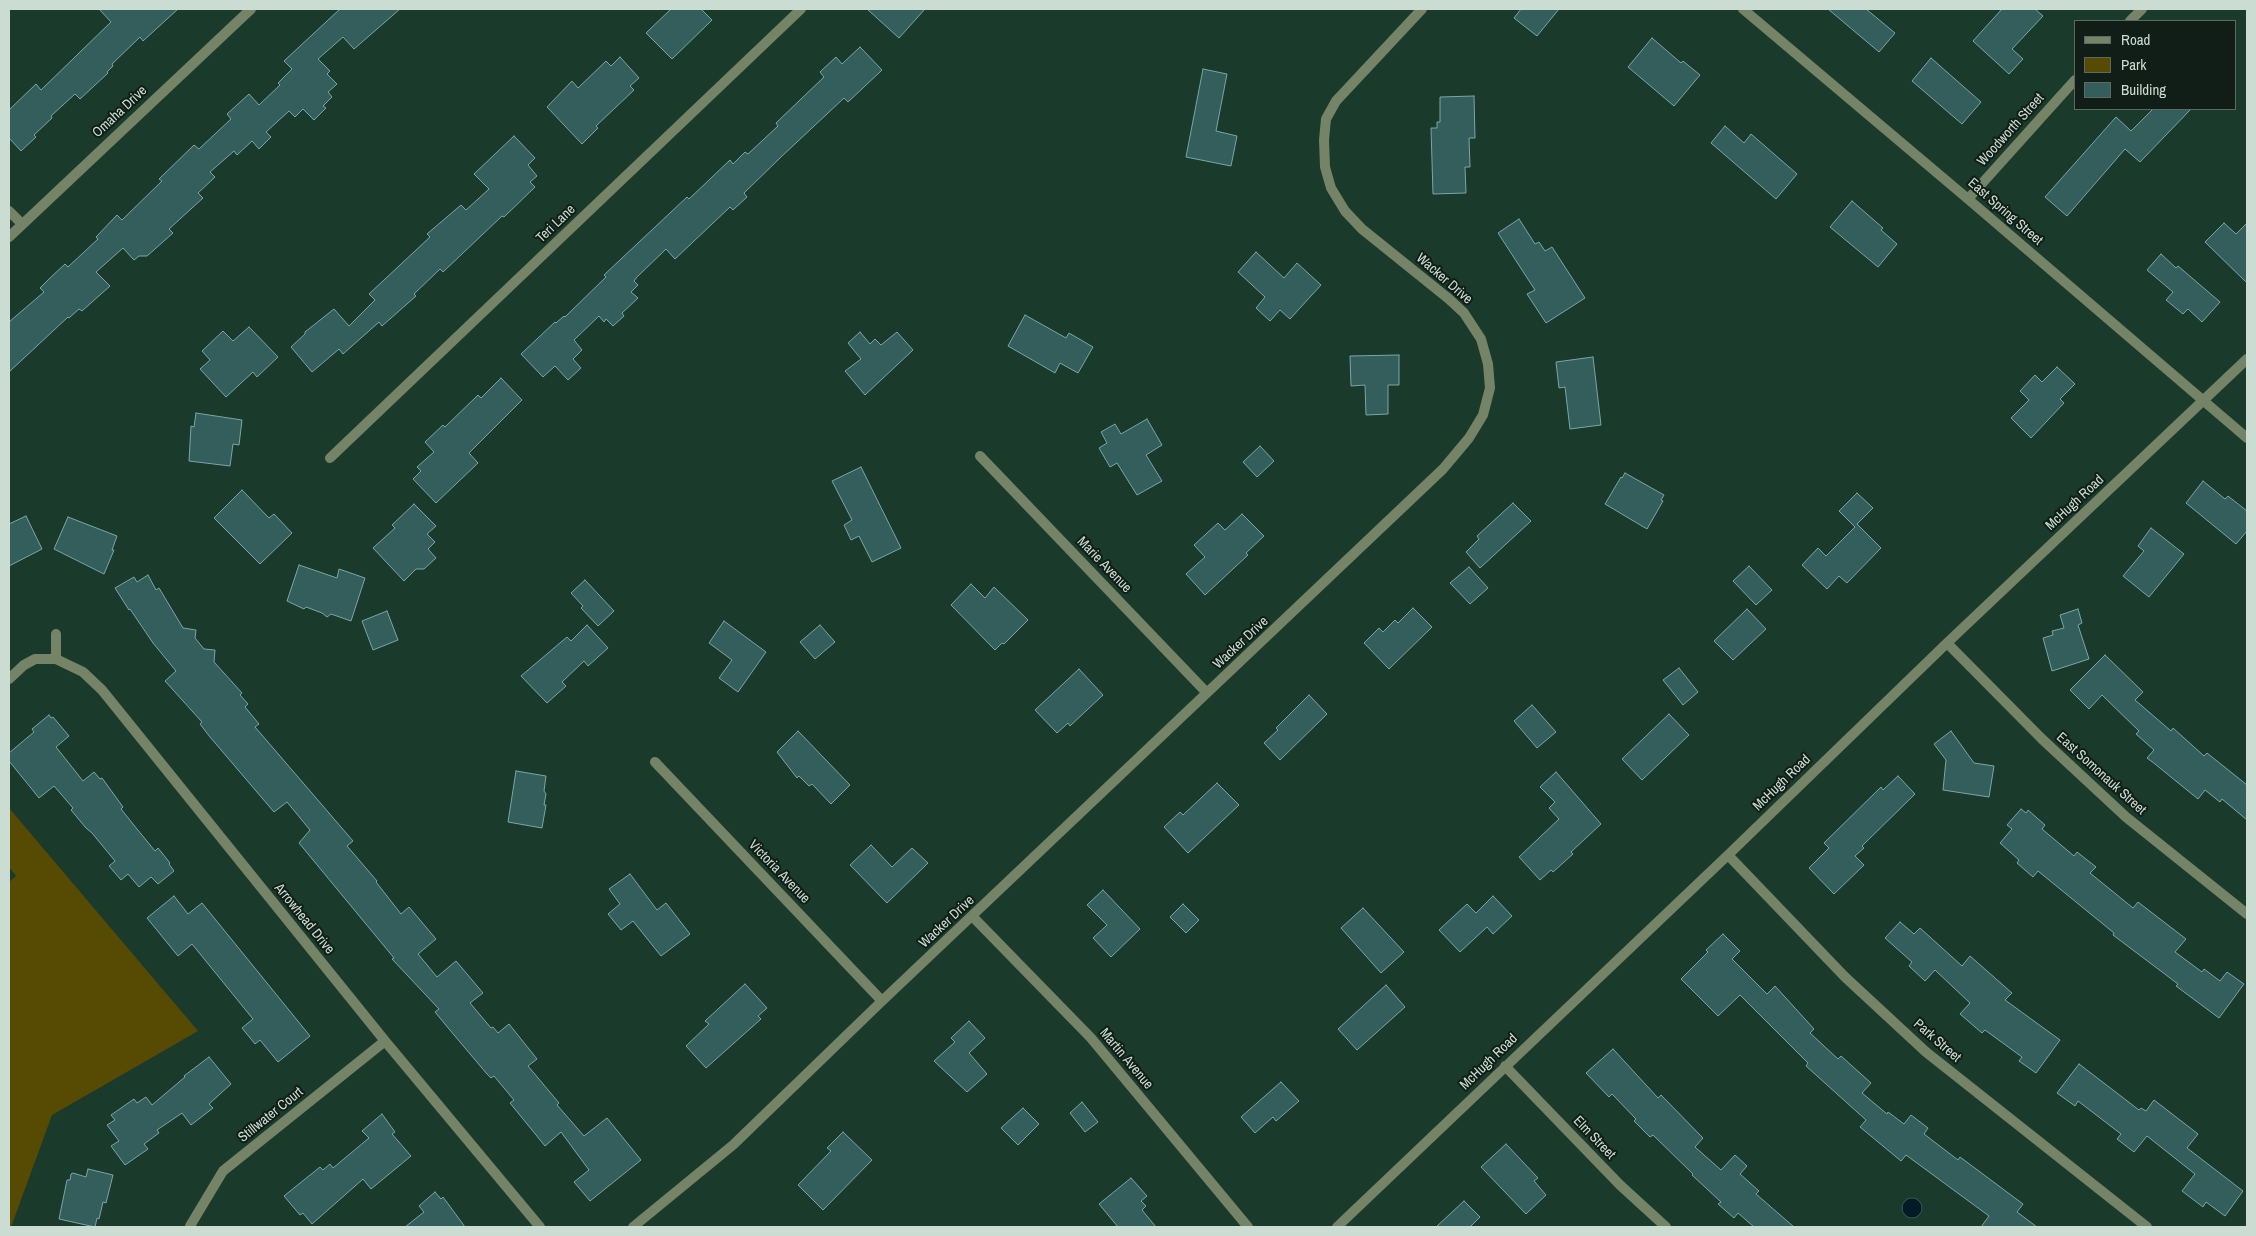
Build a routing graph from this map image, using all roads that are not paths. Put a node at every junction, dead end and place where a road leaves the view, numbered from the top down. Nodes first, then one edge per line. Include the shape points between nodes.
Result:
1 (250, 9) edge
2 (801, 9) edge
3 (1422, 9) edge
4 (1743, 9) edge
5 (2142, 9) edge
6 (2131, 20) edge
7 (2074, 81) edge
8 (1968, 199) junction
9 (9, 211) edge
10 (22, 224) junction
11 (9, 237) edge
12 (2247, 359) edge
13 (2203, 402) junction
14 (2247, 438) edge
15 (980, 456) dead end
16 (330, 458) dead end
17 (56, 634) dead end
18 (1947, 643) junction
19 (56, 659) junction
20 (9, 679) edge
21 (1207, 693) junction
22 (655, 762) dead end
23 (1728, 855) junction
24 (2247, 914) edge
25 (973, 917) junction
26 (882, 1001) junction
27 (385, 1041) junction
28 (1505, 1066) junction
29 (190, 1226) dead end
30 (540, 1227) edge
31 (633, 1227) edge
32 (1248, 1227) edge
33 (1337, 1227) edge
34 (1666, 1227) edge
35 (2147, 1227) edge

1 - 10 street, Omaha Drive
2 - 16 street, Teri Lane
3 - 21 street, Wacker Drive via 1336,101 1326,119 1325,167 1331,188 1345,211 1362,229 1464,313 1481,339 1490,388 1483,415 1443,469
4 - 8 street, East Spring Street
5 - 6 street
7 - 8 street, Woodworth Street
8 - 13 street, East Spring Street
9 - 10 street
10 - 11 street, Omaha Drive
12 - 13 street, McHugh Road
13 - 14 street, East Spring Street
13 - 18 street, McHugh Road
15 - 21 street, Marie Avenue
17 - 19 street
18 - 23 street, McHugh Road
18 - 24 street, East Somonauk Street via 2042,740 2115,807
19 - 20 street via 24,664
19 - 27 street, Arrowhead Drive via 83,672 103,691
21 - 25 street, Wacker Drive
22 - 26 street, Victoria Avenue
23 - 28 street, McHugh Road
23 - 35 street, Park Street via 1845,977 1926,1052
25 - 26 street, Wacker Drive
25 - 32 street, Martin Avenue via 1092,1038
26 - 31 street, Wacker Drive via 733,1146
27 - 29 street, Stillwater Court via 223,1171
27 - 30 street, Arrowhead Drive
28 - 33 street, McHugh Road
28 - 34 street, Elm Street via 1620,1185

